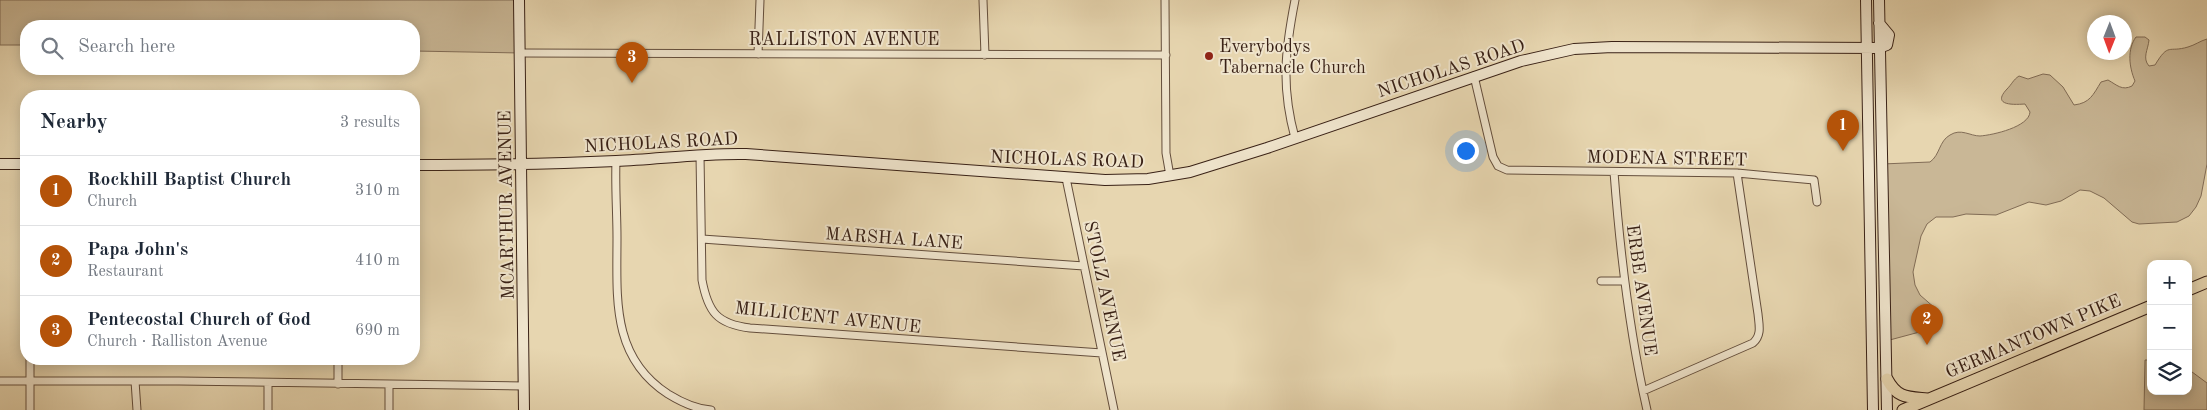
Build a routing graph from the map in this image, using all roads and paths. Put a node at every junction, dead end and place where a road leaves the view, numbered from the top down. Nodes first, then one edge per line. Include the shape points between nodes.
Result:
1 (519, 0) edge
2 (760, 0) edge
3 (983, 0) edge
4 (1165, 0) edge
5 (1295, 0) edge
6 (1866, 0) edge
7 (1879, 0) edge
8 (1867, 48) junction
9 (1879, 48) junction
10 (521, 53) junction
11 (758, 54) junction
12 (985, 55) junction
13 (1166, 55) junction
14 (1474, 76) junction
15 (1295, 138) junction
16 (700, 155) junction
17 (616, 161) junction
18 (521, 163) junction
19 (0, 164) edge
20 (20, 164) edge
21 (420, 165) edge
22 (1614, 172) junction
23 (1737, 173) junction
24 (1170, 176) junction
25 (1066, 178) junction
26 (1817, 202) dead end
27 (702, 239) junction
28 (1084, 266) junction
29 (1601, 281) dead end
30 (1624, 281) junction
31 (2207, 282) edge
32 (2192, 288) edge
33 (2147, 308) edge
34 (1102, 353) junction
35 (30, 365) edge
36 (338, 365) edge
37 (1887, 379) junction
38 (0, 381) edge
39 (30, 381) junction
40 (136, 382) junction
41 (268, 383) junction
42 (338, 384) junction
43 (389, 385) junction
44 (524, 386) junction
45 (1643, 391) junction
46 (1928, 399) junction
47 (30, 410) edge
48 (137, 410) edge
49 (268, 410) edge
50 (389, 410) edge
51 (524, 410) edge
52 (711, 410) edge
53 (1114, 410) edge
54 (1647, 410) edge
55 (1873, 410) edge
56 (1887, 410) edge
57 (1903, 410) edge

1 - 10 street, MCARTHUR AVENUE
2 - 11 street
3 - 12 street
4 - 13 street
5 - 15 street via 1285,65 1288,106
6 - 8 street
7 - 9 street via 1879,22 1890,35 1887,45
8 - 9 street, NICHOLAS ROAD
8 - 14 street, NICHOLAS ROAD via 1588,48 1545,54
8 - 55 street
9 - 37 street
10 - 11 street, RALLISTON AVENUE
10 - 18 street, MCARTHUR AVENUE
11 - 12 street, RALLISTON AVENUE
12 - 13 street, RALLISTON AVENUE
13 - 24 street via 1166,153
14 - 15 street, NICHOLAS ROAD
14 - 22 street, MODENA STREET via 1493,157 1498,166 1507,170
15 - 24 street, NICHOLAS ROAD via 1211,167
16 - 17 street, NICHOLAS ROAD
16 - 25 street, NICHOLAS ROAD via 764,155
16 - 27 street, MILLICENT AVENUE
17 - 18 street, NICHOLAS ROAD
17 - 52 street via 617,307 626,345 638,366 656,385 682,401
18 - 21 street, NICHOLAS ROAD
18 - 44 street, MCARTHUR AVENUE
19 - 20 street
22 - 23 street, MODENA STREET
22 - 30 street, ERBE AVENUE
23 - 26 street, MODENA STREET via 1814,180
23 - 45 street via 1759,335 1753,343
24 - 25 street, NICHOLAS ROAD via 1120,180
25 - 28 street, STOLZ AVENUE
27 - 28 street, MARSHA LANE
27 - 34 street, MILLICENT AVENUE via 702,280 708,303 717,316 737,326
28 - 34 street, STOLZ AVENUE
29 - 30 street
30 - 45 street, ERBE AVENUE
31 - 32 main road
33 - 46 main road, GERMANTOWN PIKE
34 - 53 street, STOLZ AVENUE
35 - 39 street
36 - 42 street
37 - 46 main road via 1900,395
37 - 56 street
38 - 39 street
39 - 40 street
39 - 47 street
40 - 41 street
40 - 48 street
41 - 42 street
41 - 49 street
42 - 43 street
43 - 44 street
43 - 50 street
44 - 51 street, MCARTHUR AVENUE
45 - 54 street, ERBE AVENUE
46 - 57 main road, GERMANTOWN PIKE

